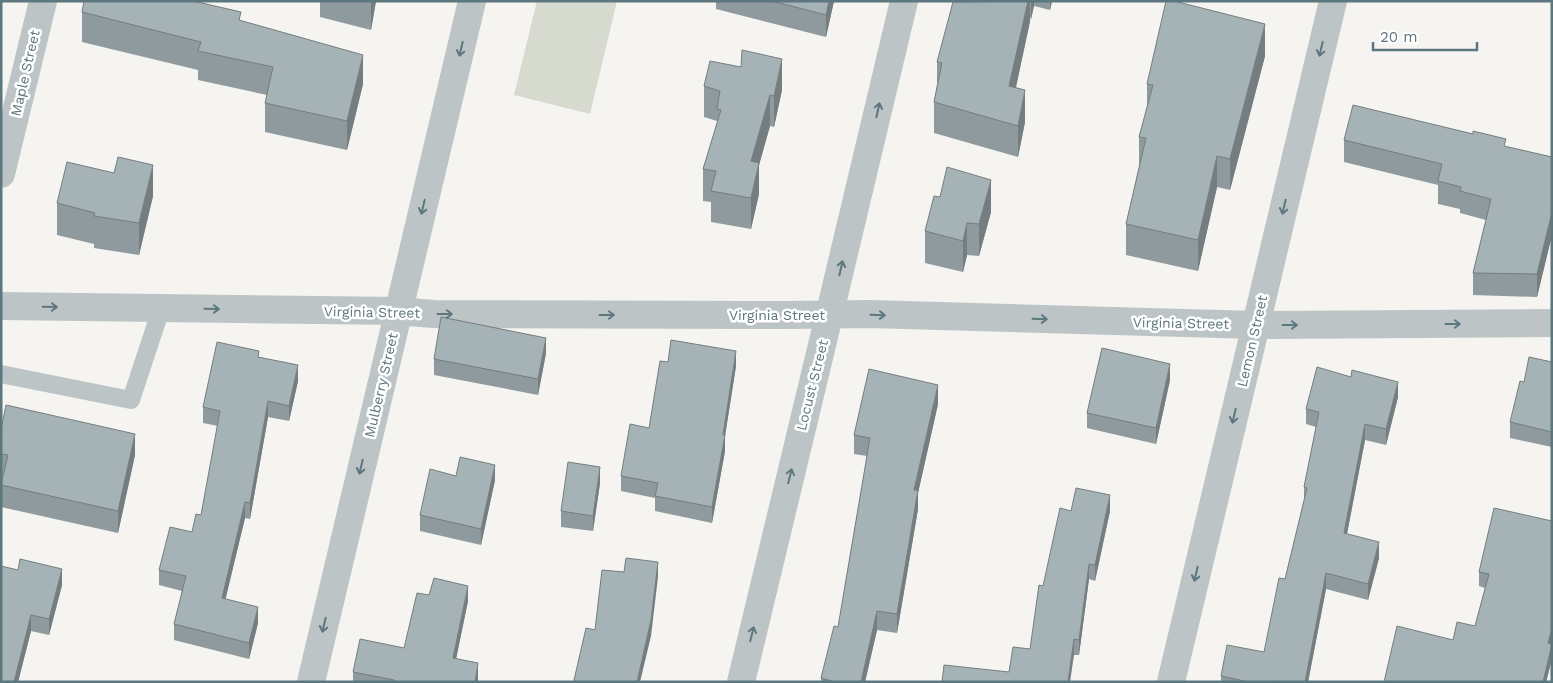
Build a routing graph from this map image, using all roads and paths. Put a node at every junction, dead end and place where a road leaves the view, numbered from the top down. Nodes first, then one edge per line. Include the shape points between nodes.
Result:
1 (43, 1) edge
2 (472, 1) edge
3 (904, 1) edge
4 (1332, 1) edge
5 (1, 174) edge
6 (1, 306) edge
7 (161, 308) junction
8 (398, 311) junction
9 (829, 315) junction
10 (1552, 323) edge
11 (1256, 325) junction
12 (1, 374) edge
13 (310, 682) edge
14 (741, 682) edge
15 (1171, 682) edge

1 - 5 street, Maple Street
2 -> 8 street, Mulberry Street
9 -> 3 street, Locust Street
4 -> 11 street, Lemon Street
6 -> 7 street, Virginia Street
7 -> 8 street, Virginia Street
7 - 12 lane via 131,400
8 -> 9 street, Virginia Street via 433,314
8 -> 13 street, Mulberry Street
9 -> 11 street, Virginia Street
14 -> 9 street, Locust Street
11 -> 10 street, Virginia Street
11 -> 15 street, Lemon Street

